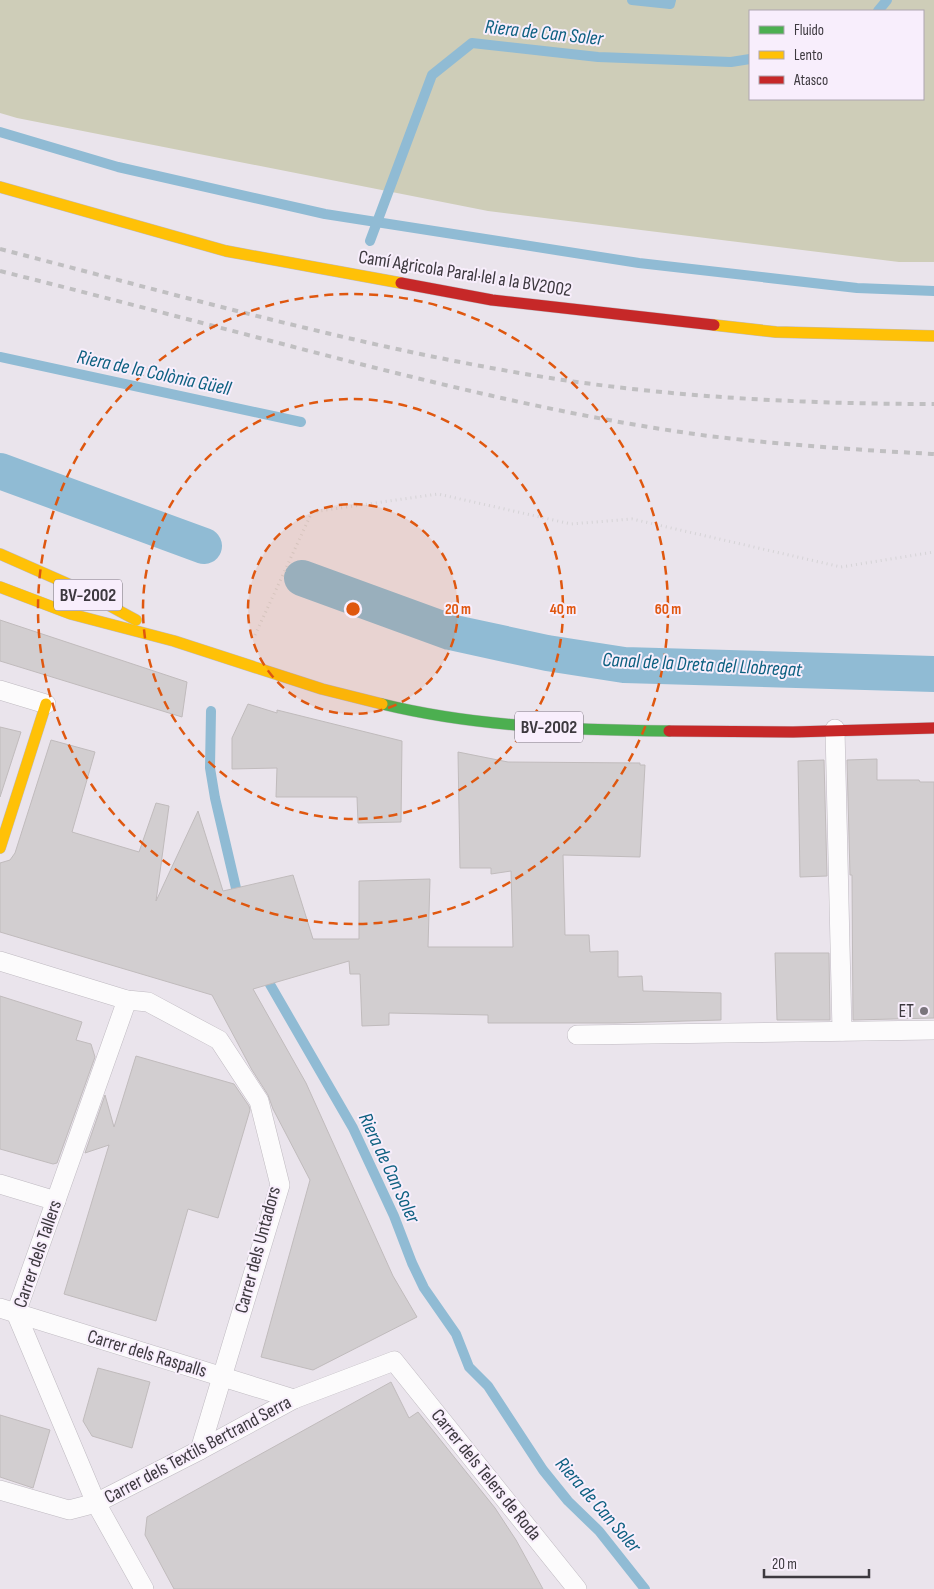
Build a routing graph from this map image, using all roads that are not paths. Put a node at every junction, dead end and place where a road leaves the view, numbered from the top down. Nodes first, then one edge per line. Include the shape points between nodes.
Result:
1 (0, 187) edge
2 (934, 336) edge
3 (0, 554) edge
4 (0, 587) edge
5 (174, 641) junction
6 (0, 690) edge
7 (46, 704) joint
8 (934, 728) edge
9 (835, 730) junction
10 (0, 848) edge
11 (0, 962) edge
12 (127, 1000) junction
13 (934, 1030) edge
14 (842, 1031) junction
15 (577, 1035) dead end
16 (0, 1184) edge
17 (56, 1201) junction
18 (8, 1311) edge
19 (394, 1361) joint
20 (222, 1377) junction
21 (294, 1399) junction
22 (200, 1450) junction
23 (0, 1490) edge
24 (96, 1503) junction
25 (144, 1589) edge
26 (577, 1589) edge

1 - 2 main road, Camí Agricola Paral·lel a la BV2002 via 226,250 492,300 776,332
3 - 5 main road, BV-2002 via 75,587
4 - 5 main road, BV-2002 via 71,614
5 - 9 main road, BV-2002 via 322,688 403,709 513,725 597,730
6 - 7 lane
7 - 10 main road
8 - 9 main road, BV-2002
9 - 14 lane
11 - 12 lane, Carrer dels Untadors
12 - 17 lane, Carrer dels Tallers
12 - 20 lane, Carrer dels Untadors via 148,1002 219,1040 260,1101 280,1185
13 - 14 lane
14 - 15 lane
16 - 17 lane
17 - 18 lane, Carrer dels Tallers
18 - 20 lane, Carrer dels Raspalls
18 - 24 lane, Carrer dels Tallers
19 - 21 lane, Carrer dels Textils Bertrand Serra
19 - 26 lane, Carrer dels Telers de Roda
20 - 21 lane, Carrer dels Raspalls
20 - 22 lane, Carrer dels Untadors
21 - 22 lane, Carrer dels Textils Bertrand Serra
22 - 24 lane, Carrer dels Textils Bertrand Serra
23 - 24 lane, Carrer dels Textils Bertrand Serra via 69,1510
24 - 25 lane, Carrer dels Tallers

